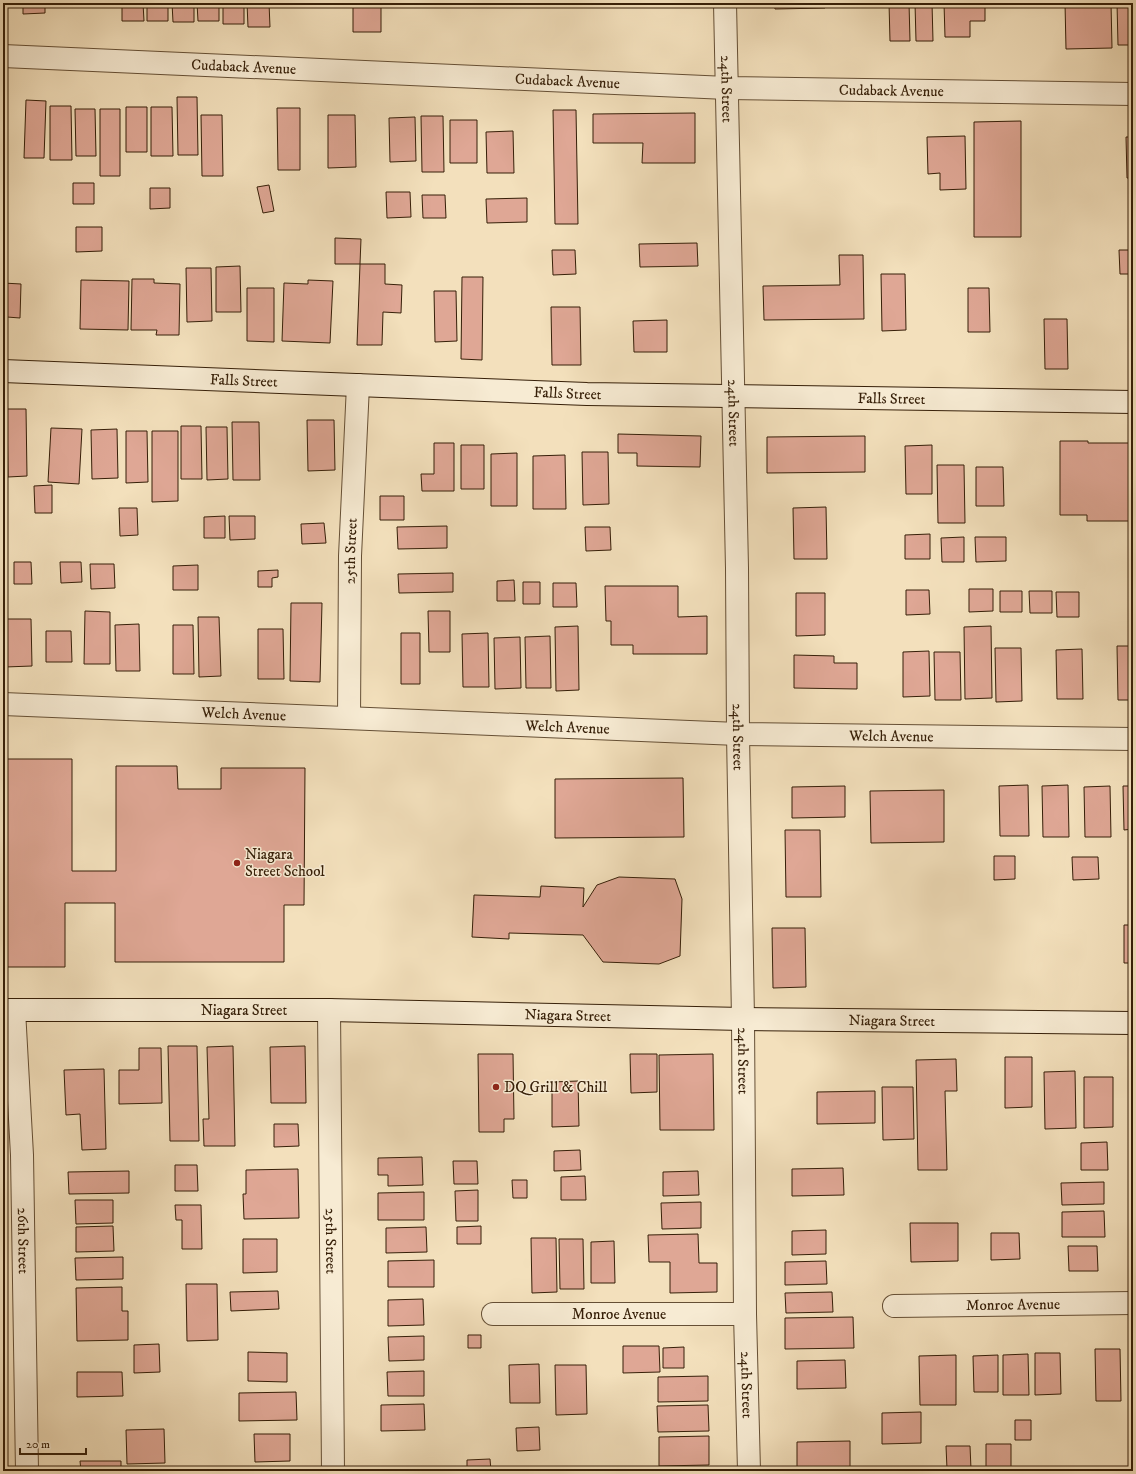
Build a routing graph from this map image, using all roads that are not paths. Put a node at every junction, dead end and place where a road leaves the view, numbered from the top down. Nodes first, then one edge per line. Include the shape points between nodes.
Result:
1 (725, 3) edge
2 (3, 56) edge
3 (727, 88) junction
4 (1133, 94) edge
5 (3, 371) edge
6 (358, 386) junction
7 (733, 397) junction
8 (1133, 402) edge
9 (3, 704) edge
10 (349, 718) junction
11 (738, 734) junction
12 (1133, 739) edge
13 (9, 1010) edge
14 (329, 1010) junction
15 (743, 1019) junction
16 (1133, 1023) edge
17 (1133, 1303) edge
18 (894, 1306) dead end
19 (493, 1314) dead end
20 (745, 1314) junction
21 (27, 1471) edge
22 (333, 1471) edge
23 (749, 1471) edge

1 - 3 street, 24th Street
2 - 3 street, Cudaback Avenue
3 - 4 street, Cudaback Avenue
3 - 7 street, 24th Street
5 - 6 street, Falls Street
6 - 7 street, Falls Street
6 - 10 street, 25th Street via 350,556
7 - 8 street, Falls Street
7 - 11 street, 24th Street
9 - 10 street, Welch Avenue
10 - 11 street, Welch Avenue
11 - 12 street, Welch Avenue
11 - 15 street, 24th Street
13 - 14 street, Niagara Street
13 - 21 street, 26th Street via 22,1155
14 - 15 street, Niagara Street
14 - 22 street, 25th Street
15 - 16 street, Niagara Street
15 - 20 street, 24th Street
17 - 18 street, Monroe Avenue
19 - 20 street, Monroe Avenue
20 - 23 street, 24th Street

